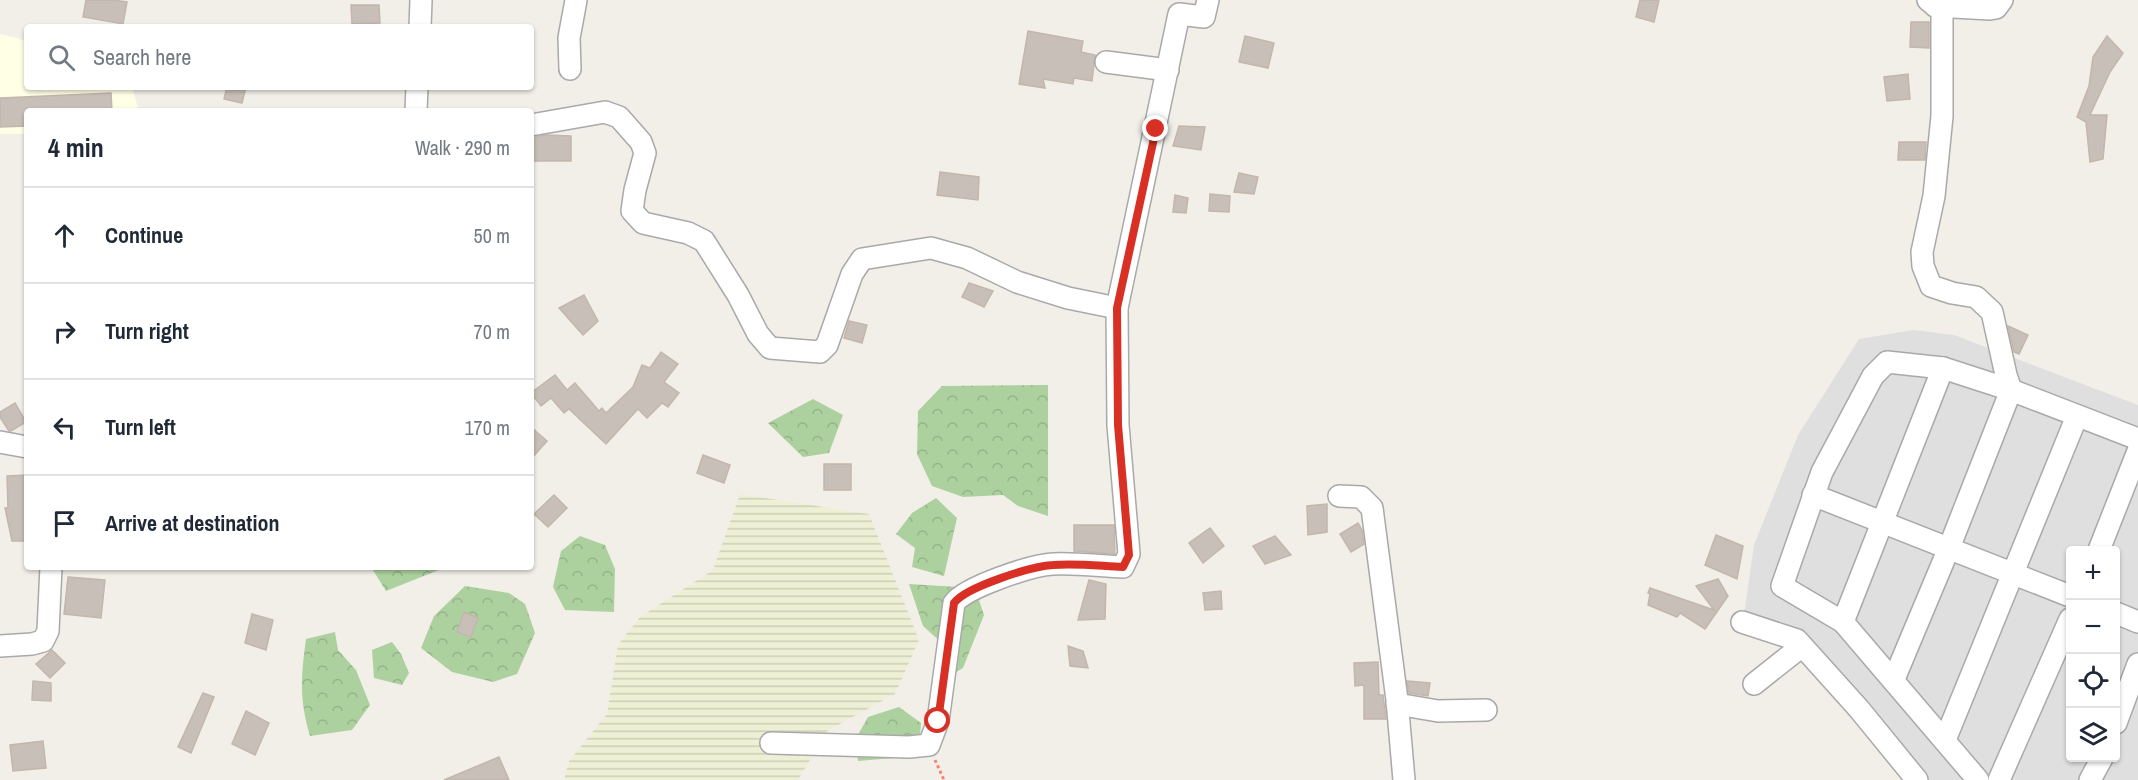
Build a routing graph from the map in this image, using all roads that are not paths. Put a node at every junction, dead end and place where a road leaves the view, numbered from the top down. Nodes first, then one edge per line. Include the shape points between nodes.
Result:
1 (421, 0) edge
2 (576, 0) edge
3 (1209, 0) edge
4 (2002, 0) edge
5 (1932, 3) edge
6 (420, 24) edge
7 (1106, 62) dead end
8 (570, 69) dead end
9 (1168, 70) junction
10 (417, 90) edge
11 (416, 108) edge
12 (534, 124) edge
13 (1117, 308) junction
14 (1943, 368) junction
15 (2011, 390) junction
16 (2077, 416) junction
17 (2138, 439) edge
18 (0, 442) edge
19 (24, 446) edge
20 (2138, 451) edge
21 (1813, 495) junction
22 (1339, 496) dead end
23 (1883, 523) junction
24 (2101, 546) edge
25 (1949, 548) junction
26 (51, 570) edge
27 (2014, 573) junction
28 (2066, 594) edge
29 (2120, 615) edge
30 (1742, 622) dead end
31 (1843, 622) junction
32 (2138, 622) edge
33 (2066, 629) edge
34 (0, 646) edge
35 (1802, 646) junction
36 (2138, 664) edge
37 (1894, 679) junction
38 (1754, 684) dead end
39 (1397, 704) junction
40 (1486, 710) dead end
41 (2120, 710) edge
42 (1944, 740) junction
43 (771, 743) dead end
44 (2100, 762) edge
45 (1404, 780) edge
46 (1917, 780) edge
47 (1978, 780) edge
48 (1999, 780) edge
49 (2090, 780) edge

1 - 6 street
2 - 8 street via 569,38
3 - 9 street via 1204,16 1179,14
4 - 5 street via 1990,9
5 - 15 street via 1942,11 1942,116 1923,266 1931,286 1976,297 1992,312
7 - 9 street
9 - 13 street
10 - 11 street
12 - 13 street via 605,112 619,117 641,142 645,153 632,211 643,223 688,233 704,241 770,348 820,352 827,345 852,274 862,259 931,248 967,258 1017,282
13 - 43 street via 1118,425 1129,555 1123,567 1050,564 991,581 958,597 938,721 929,745
14 - 15 street
14 - 21 street via 1887,362 1873,376
14 - 23 street
15 - 16 street
15 - 25 street
16 - 17 street
16 - 27 street
18 - 19 street
20 - 24 street
21 - 23 street
21 - 31 street via 1782,586
22 - 39 street via 1361,496 1372,508
23 - 25 street
23 - 31 street
25 - 27 street
25 - 37 street
26 - 34 street via 48,631 43,641
27 - 28 street
27 - 42 street
29 - 32 street
30 - 35 street via 1797,640
31 - 37 street
33 - 48 street
35 - 38 street
35 - 46 street
36 - 41 street
37 - 42 street
39 - 40 street via 1438,711
39 - 45 street
42 - 47 street
44 - 49 street

